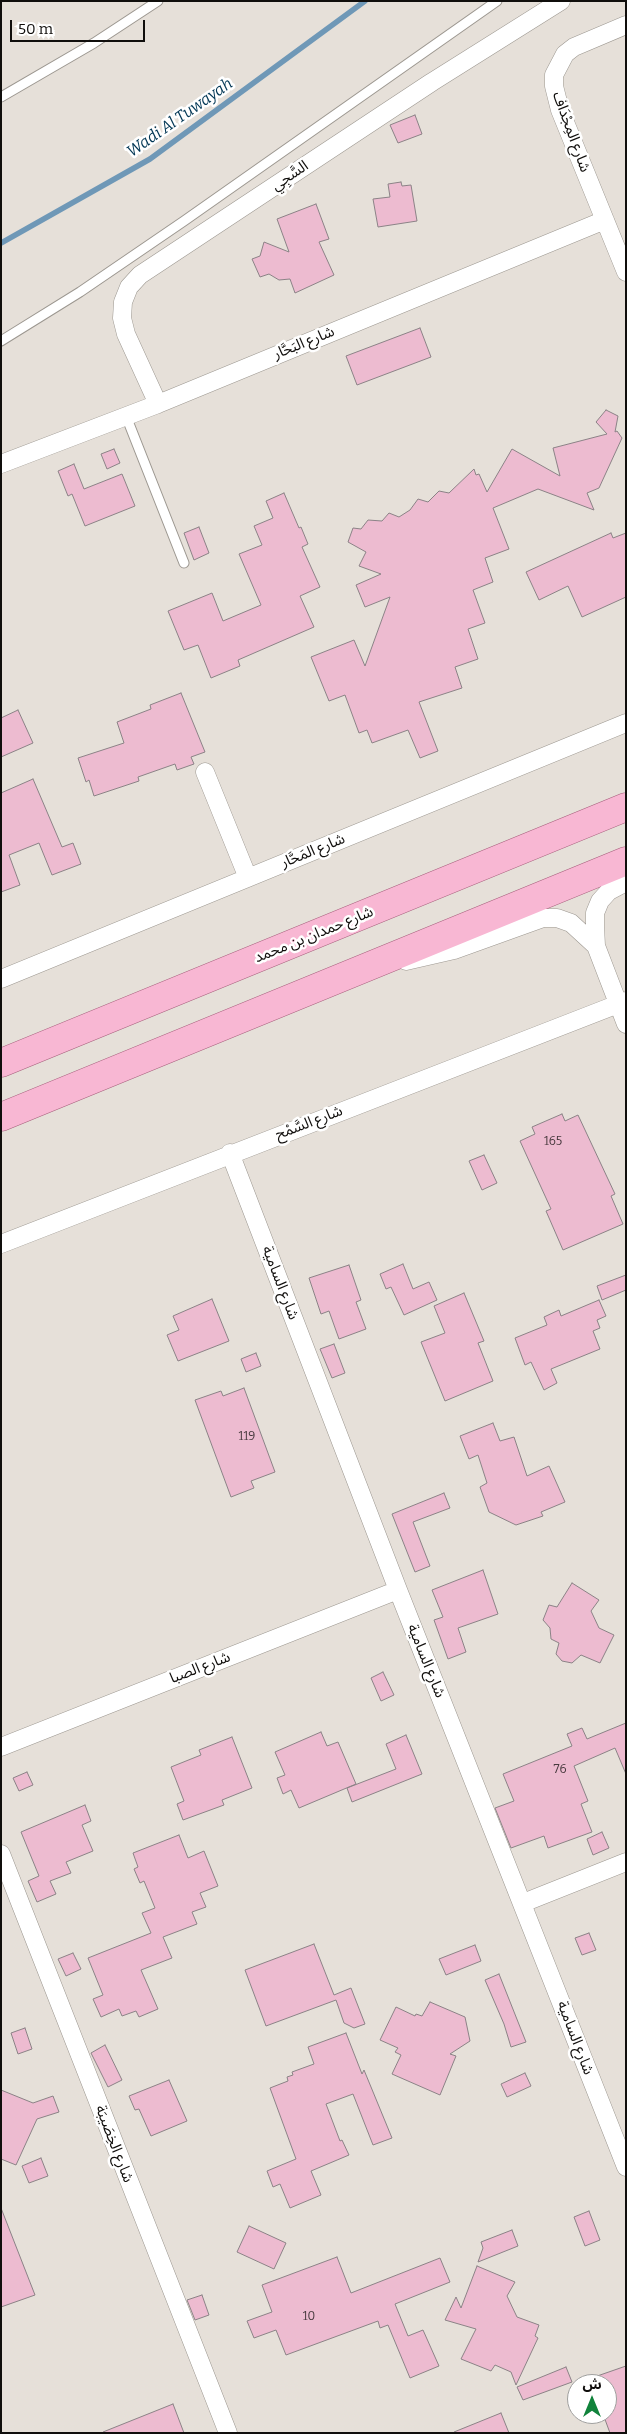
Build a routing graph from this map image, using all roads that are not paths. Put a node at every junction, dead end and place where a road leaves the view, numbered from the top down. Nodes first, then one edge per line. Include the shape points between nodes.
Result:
1 (158, 1) edge
2 (497, 1) edge
3 (561, 1) edge
4 (626, 26) edge
5 (1, 97) edge
6 (605, 220) junction
7 (626, 272) edge
8 (1, 341) edge
9 (158, 404) junction
10 (126, 416) junction
11 (1, 464) edge
12 (184, 564) dead end
13 (626, 723) edge
14 (205, 772) dead end
15 (626, 807) edge
16 (626, 860) edge
17 (248, 878) junction
18 (626, 882) edge
19 (596, 946) junction
20 (366, 967) junction
21 (1, 979) edge
22 (622, 1002) edge
23 (626, 1024) edge
24 (1, 1063) edge
25 (1, 1117) edge
26 (230, 1154) junction
27 (1, 1244) edge
28 (398, 1590) junction
29 (1, 1746) edge
30 (1, 1854) edge
31 (626, 1862) edge
32 (522, 1902) junction
33 (626, 2167) edge
34 (228, 2433) edge

1 - 5 lane via 65,61
2 - 8 lane via 168,232
3 - 9 street, السَّجِي via 140,275 129,287 123,302 122,318
4 - 6 street, شارع المِجْدَاف via 574,46 554,75 560,110
6 - 7 street, شارع المِجْدَاف
6 - 9 street, شارع البَحَّار
9 - 10 street, شارع البَحَّار
10 - 11 street, شارع البَحَّار
10 - 12 lane
13 - 17 street, شارع المَحَّار
14 - 17 street
15 - 24 main road, شارع حمدان بن محمد
16 - 20 main road
17 - 21 street, شارع المَحَّار
18 - 19 street via 609,891 600,901 595,913
19 - 20 street via 571,924 557,918 543,918 454,950
19 - 22 street
20 - 25 main road
22 - 23 street
22 - 26 street, شارع السَّمْح
26 - 27 street, شارع السَّمْح
26 - 28 street, شارع السامية
28 - 29 street, شارع الصبا
28 - 32 street, شارع السامية
30 - 34 street, شارع الخِصَيبَة
31 - 32 street
32 - 33 street, شارع السامية

